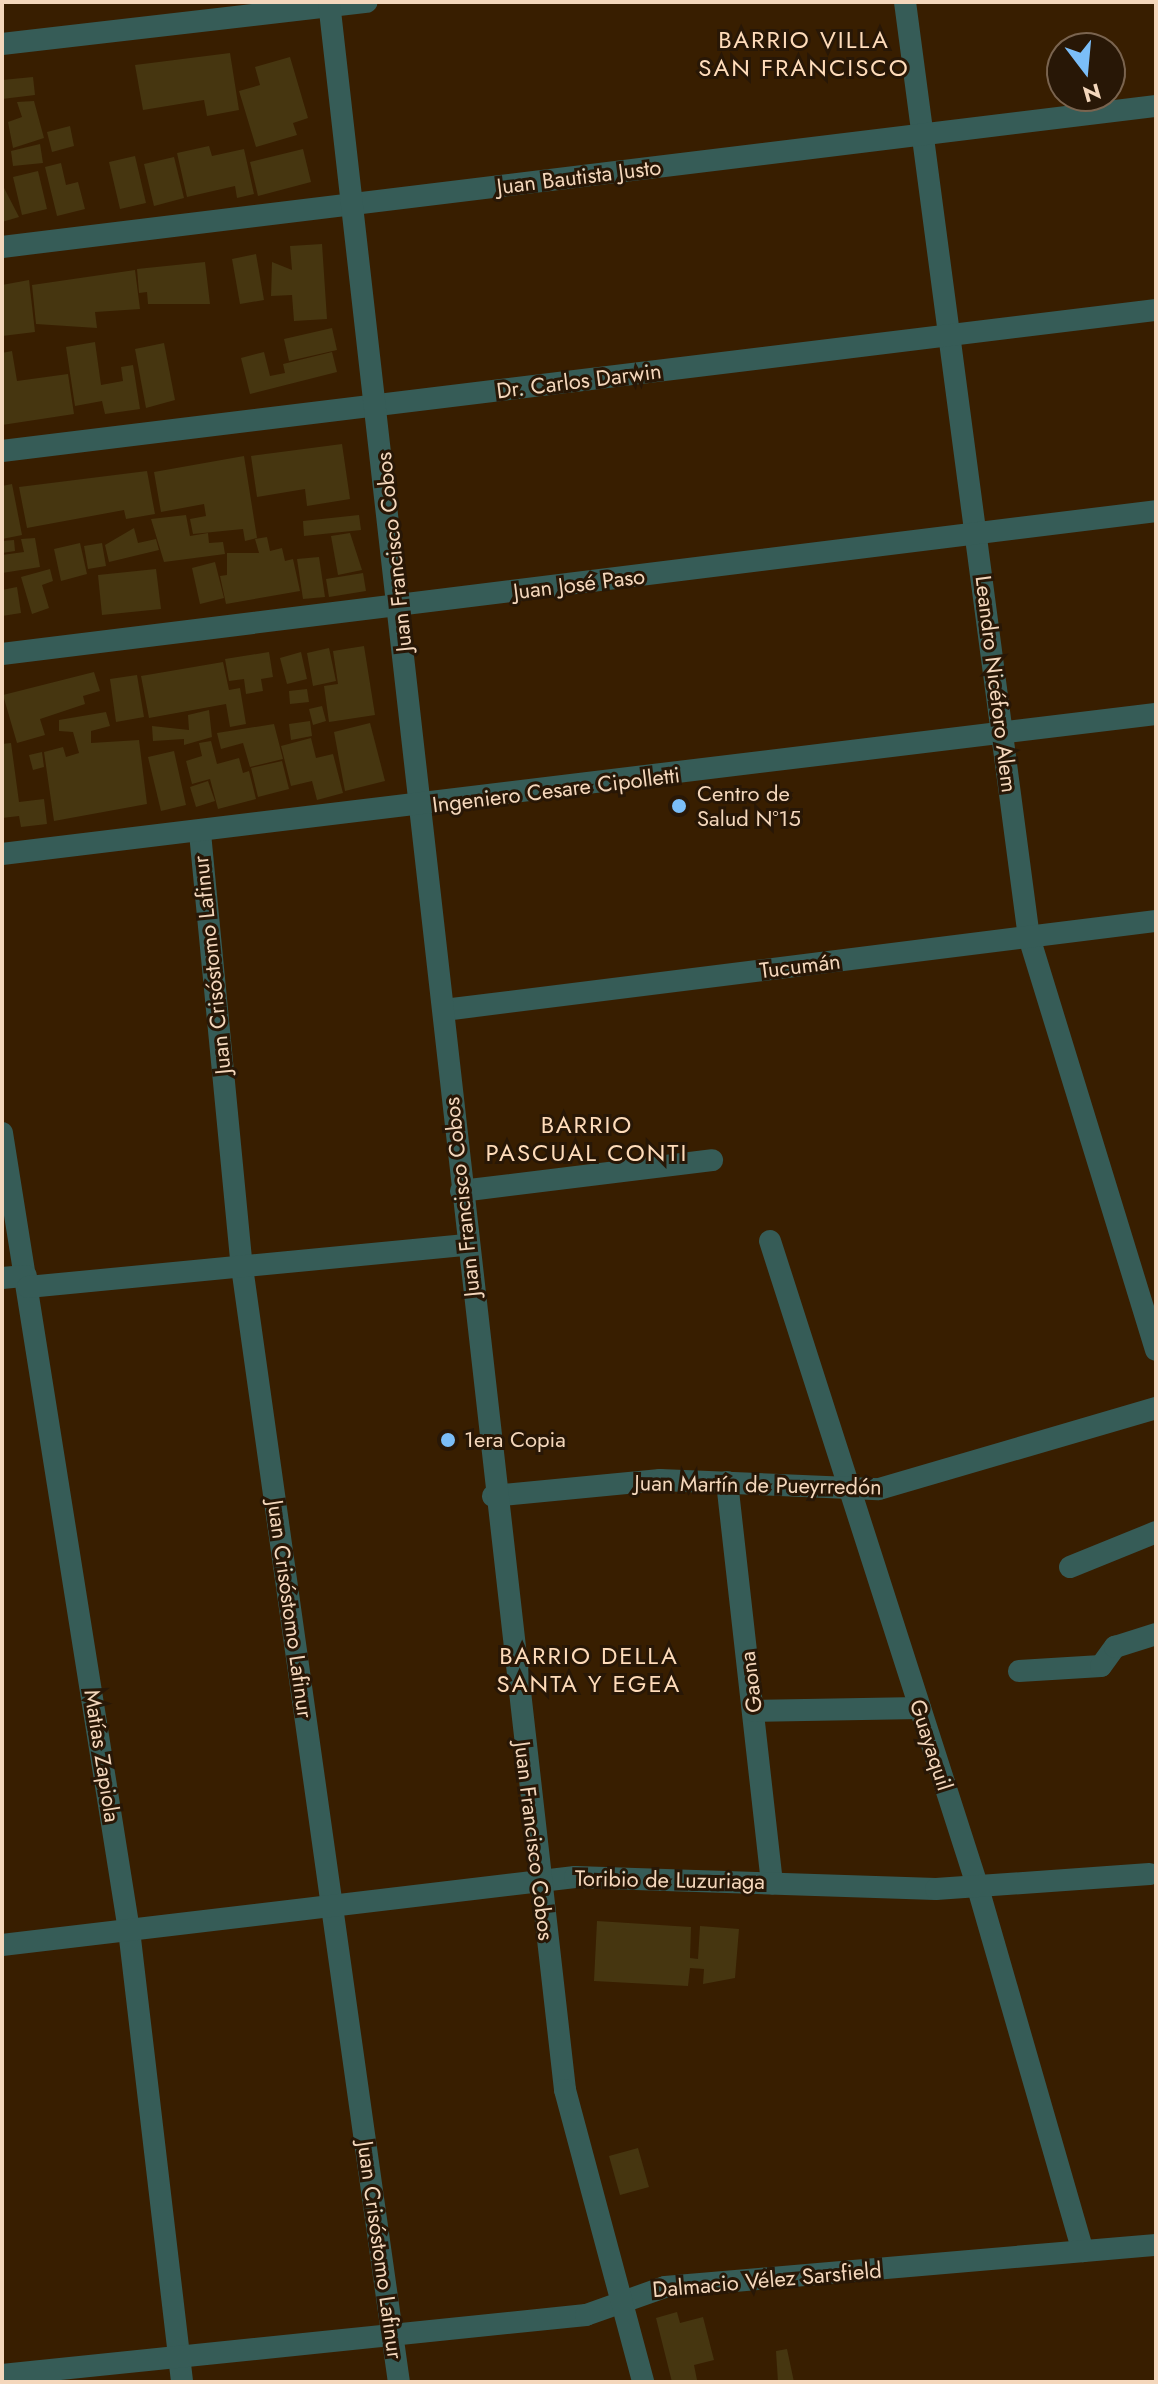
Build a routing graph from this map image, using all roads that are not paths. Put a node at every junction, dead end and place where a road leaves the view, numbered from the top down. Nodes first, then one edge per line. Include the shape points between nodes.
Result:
1 (367, 2) edge
2 (905, 2) edge
3 (329, 4) edge
4 (2, 44) edge
5 (1156, 106) edge
6 (923, 135) junction
7 (352, 204) junction
8 (2, 247) edge
9 (1156, 310) edge
10 (951, 335) junction
11 (378, 406) junction
12 (2, 451) edge
13 (1156, 511) edge
14 (977, 534) junction
15 (401, 607) junction
16 (2, 654) edge
17 (1156, 714) edge
18 (1002, 734) junction
19 (422, 806) junction
20 (200, 833) junction
21 (2, 854) edge
22 (1156, 921) edge
23 (1029, 937) junction
24 (444, 1010) junction
25 (2, 1133) edge
26 (712, 1160) dead end
27 (461, 1191) junction
28 (770, 1241) dead end
29 (466, 1245) junction
30 (242, 1267) junction
31 (2, 1278) edge
32 (27, 1281) junction
33 (1156, 1350) edge
34 (1156, 1408) edge
35 (727, 1482) junction
36 (849, 1488) junction
37 (493, 1496) junction
38 (1156, 1532) edge
39 (1070, 1567) dead end
40 (1156, 1634) edge
41 (1019, 1671) dead end
42 (920, 1708) junction
43 (754, 1711) junction
44 (1149, 1874) dead end
45 (539, 1879) junction
46 (772, 1883) junction
47 (978, 1888) junction
48 (332, 1905) junction
49 (129, 1930) junction
50 (2, 1945) edge
51 (1156, 2245) edge
52 (1083, 2251) junction
53 (618, 2300) junction
54 (392, 2334) junction
55 (178, 2357) junction
56 (2, 2375) edge
57 (182, 2382) edge
58 (399, 2382) edge
59 (643, 2382) edge

1 - 3 street
2 - 6 street, Leandro Nicéforo Alem
3 - 4 street
3 - 7 street, Juan Francisco Cobos
5 - 6 street, Juan Bautista Justo
6 - 7 street, Juan Bautista Justo
6 - 10 street, Leandro Nicéforo Alem
7 - 8 street, Juan Bautista Justo
7 - 11 street, Juan Francisco Cobos
9 - 10 street, Dr. Carlos Darwin
10 - 11 street, Dr. Carlos Darwin
10 - 14 street, Leandro Nicéforo Alem
11 - 12 street, Dr. Carlos Darwin
11 - 15 street, Juan Francisco Cobos
13 - 14 street, Juan José Paso
14 - 15 street, Juan José Paso
14 - 18 street, Leandro Nicéforo Alem
15 - 16 street, Juan José Paso
15 - 19 street, Juan Francisco Cobos
17 - 18 street, Ingeniero Cesare Cipolletti
18 - 19 street, Ingeniero Cesare Cipolletti
18 - 23 street, Leandro Nicéforo Alem
19 - 20 street, Ingeniero Cesare Cipolletti
19 - 24 street, Juan Francisco Cobos
20 - 21 street, Ingeniero Cesare Cipolletti
20 - 30 street, Juan Crisóstomo Lafinur
22 - 23 street, Tucumán
23 - 24 street, Tucumán
23 - 33 street, Leandro Nicéforo Alem
24 - 27 street, Juan Francisco Cobos
25 - 32 street, Matías Zapiola
26 - 27 street
27 - 29 street, Juan Francisco Cobos
28 - 36 street, Guayaquil
29 - 30 street
29 - 37 street, Juan Francisco Cobos
30 - 32 street
30 - 48 street, Juan Crisóstomo Lafinur
31 - 32 street
32 - 49 street, Matías Zapiola
34 - 36 street, Juan Martín de Pueyrredón via 912,1483
35 - 36 street, Juan Martín de Pueyrredón
35 - 37 street, Juan Martín de Pueyrredón
35 - 43 street, Gaona
36 - 42 street, Guayaquil
37 - 45 street, Juan Francisco Cobos
38 - 39 street
40 - 41 street via 1115,1647 1101,1666
42 - 43 street
42 - 47 street, Guayaquil
43 - 46 street, Gaona
44 - 47 street, Toribio de Luzuriaga
45 - 46 street, Toribio de Luzuriaga
45 - 48 street, Toribio de Luzuriaga
45 - 53 street, Juan Francisco Cobos via 572,2134
46 - 47 street, Toribio de Luzuriaga
47 - 52 street, Guayaquil
48 - 49 street, Toribio de Luzuriaga
48 - 54 street, Juan Crisóstomo Lafinur
49 - 50 street, Toribio de Luzuriaga
49 - 55 street, Matías Zapiola
51 - 52 street, Dalmacio Vélez Sarsfield
52 - 53 street, Dalmacio Vélez Sarsfield via 665,2287
53 - 54 street, Dalmacio Vélez Sarsfield via 586,2315
53 - 59 street, Juan Francisco Cobos
54 - 55 street, Dalmacio Vélez Sarsfield
54 - 58 street, Juan Crisóstomo Lafinur
55 - 56 street, Dalmacio Vélez Sarsfield
55 - 57 street, Matías Zapiola

